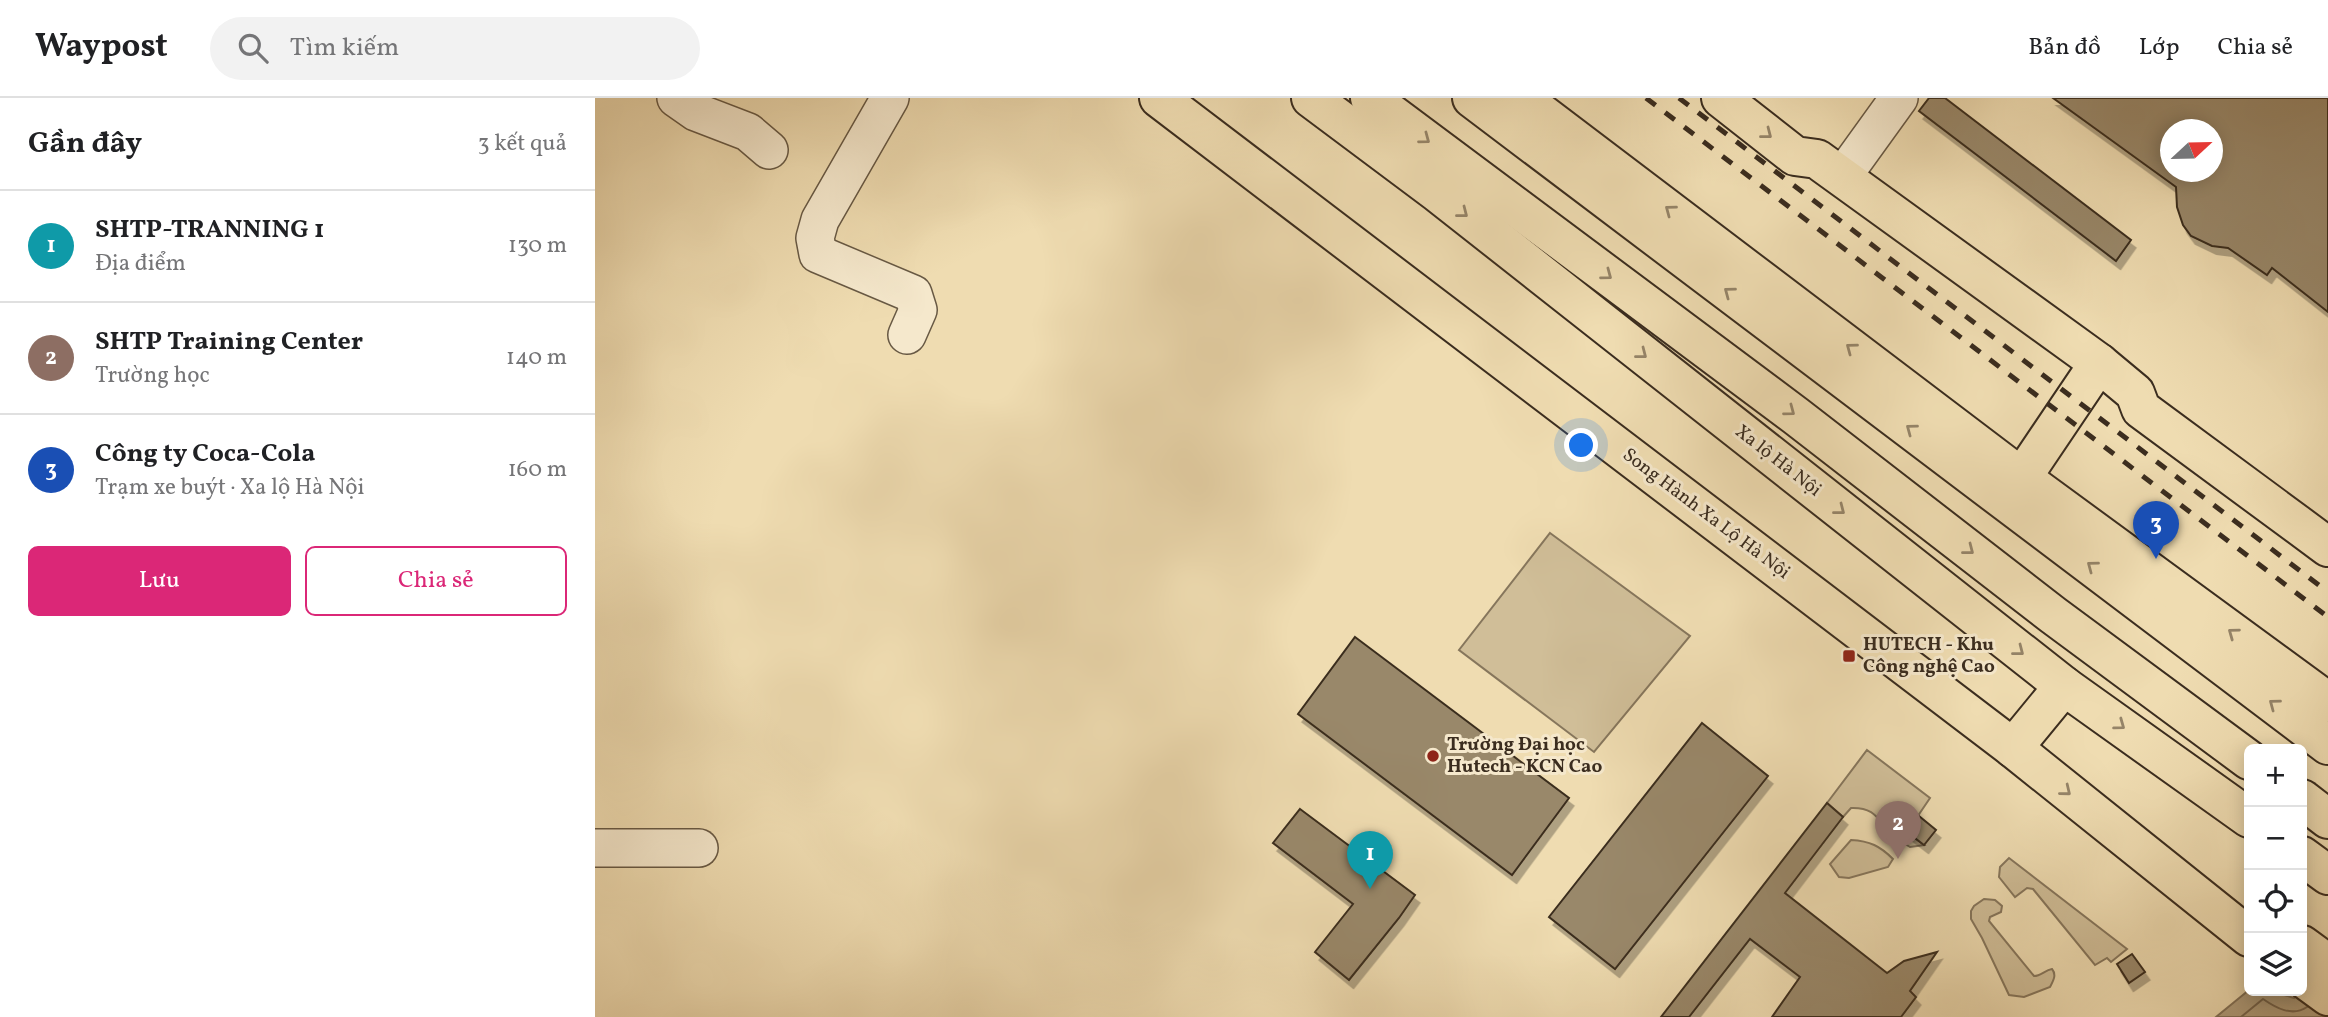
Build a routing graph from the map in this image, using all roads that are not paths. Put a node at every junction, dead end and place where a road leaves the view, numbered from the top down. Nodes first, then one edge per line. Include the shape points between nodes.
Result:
1 (676, 98) edge
2 (890, 98) edge
3 (1159, 98) edge
4 (1195, 98) edge
5 (1311, 98) edge
6 (1370, 98) edge
7 (1472, 98) edge
8 (1521, 98) edge
9 (1721, 98) edge
10 (1763, 98) edge
11 (1899, 98) edge
12 (769, 150) dead end
13 (1830, 168) junction
14 (907, 335) dead end
15 (2099, 363) junction
16 (2134, 393) junction
17 (2014, 490) junction
18 (2328, 523) edge
19 (2328, 547) edge
20 (2064, 686) junction
21 (2328, 702) edge
22 (2021, 739) junction
23 (2328, 745) edge
24 (2244, 757) edge
25 (2244, 814) edge
26 (595, 848) edge
27 (699, 848) dead end
28 (2307, 860) edge
29 (2328, 875) edge
30 (2244, 900) edge
31 (2244, 933) edge
32 (2307, 949) edge
33 (2328, 964) edge
34 (2307, 981) edge
35 (2328, 996) edge

1 - 12 street via 696,112 748,132
2 - 14 street via 820,220 815,237 818,254 913,294 918,310
3 - 22 main road, Song Hành Xa Lộ Hà Nội
4 - 22 main road, Song Hành Xa Lộ Hà Nội
5 -> 20 main road, Xa lộ Hà Nội
6 -> 24 main road
17 -> 7 main road
17 -> 8 main road
9 -> 13 main road via 1795,156
10 - 13 main road via 1809,135
11 - 13 street
13 - 15 main road
15 - 16 main road
15 - 17 main road
16 - 18 main road via 2153,391
16 - 19 main road via 2141,409
21 -> 17 main road
23 -> 17 main road
20 - 22 main road
20 -> 25 main road, Xa lộ Hà Nội
22 - 30 main road, Song Hành Xa Lộ Hà Nội
22 -> 31 main road, Song Hành Xa Lộ Hà Nội
26 - 27 street
28 - 29 main road
32 - 33 main road
34 - 35 main road

